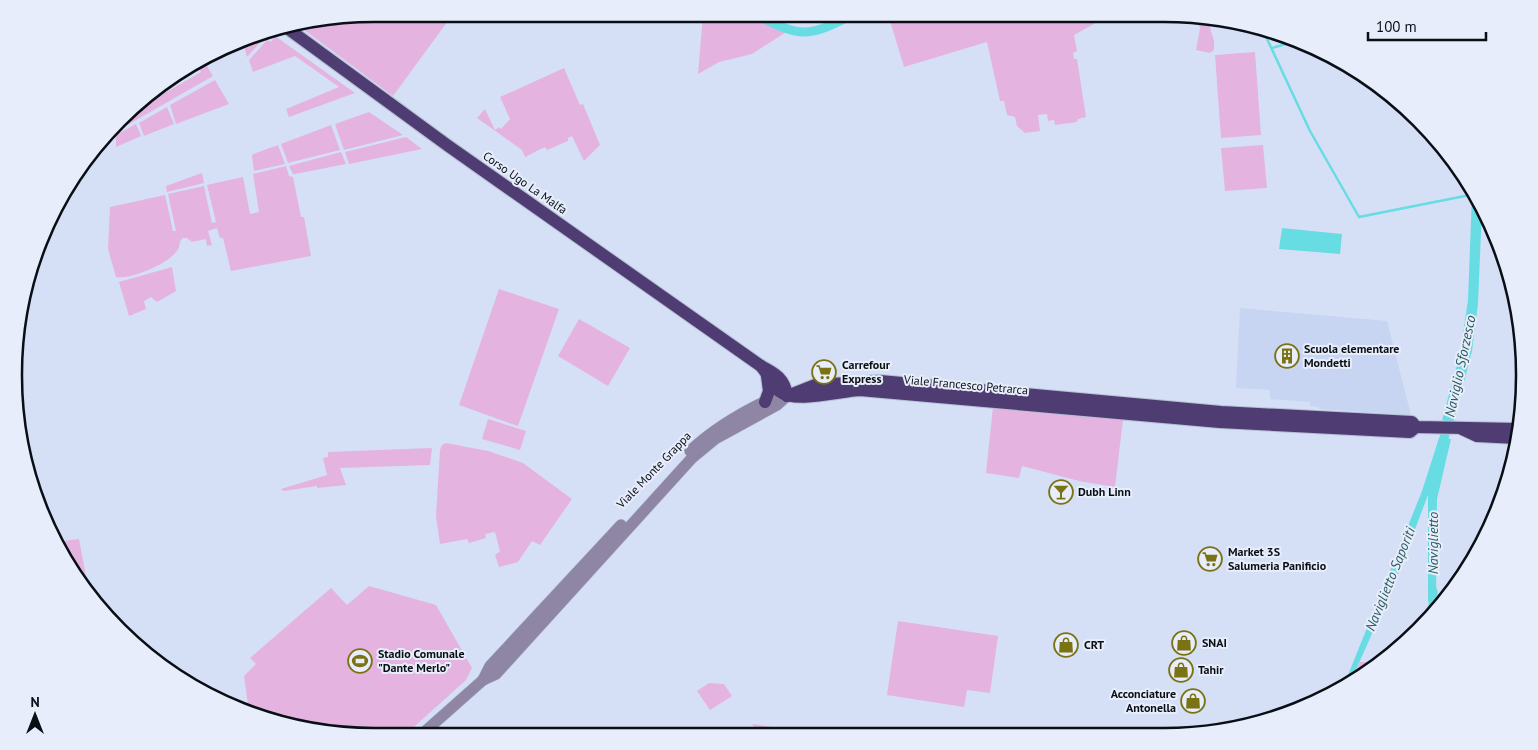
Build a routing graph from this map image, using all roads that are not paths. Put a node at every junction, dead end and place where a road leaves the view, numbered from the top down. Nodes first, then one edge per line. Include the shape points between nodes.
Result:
1 (294, 32) edge
2 (748, 357) junction
3 (764, 370) junction
4 (815, 385) junction
5 (787, 396) junction
6 (765, 402) junction
7 (1416, 427) junction
8 (1452, 429) junction
9 (1511, 429) edge
10 (1510, 438) edge
11 (483, 680) junction
12 (429, 728) edge

1 - 2 main road, Corso Ugo La Malfa via 447,145
2 - 3 main road, Corso Ugo La Malfa
2 - 4 main road, Corso Ugo La Malfa via 770,365 802,384
3 - 5 main road, Corso Ugo La Malfa via 778,390
3 - 6 main road via 769,391
4 - 5 main road, Viale Francesco Petrarca
4 - 7 main road, Viale Francesco Petrarca via 880,381 1221,412 1412,422
5 - 6 street, Viale Monte Grappa
5 - 7 main road, Viale Francesco Petrarca via 801,398 860,390 1220,422 1410,432
5 - 11 street, Viale Monte Grappa via 777,405 715,439 692,458 496,674
6 - 11 street, Viale Monte Grappa via 709,433 687,453 489,667
7 - 8 main road, Viale Francesco Petrarca
8 - 9 main road, Viale Francesco Petrarca
8 - 10 main road, Viale Francesco Petrarca via 1477,436
11 - 12 street, Viale Monte Grappa

